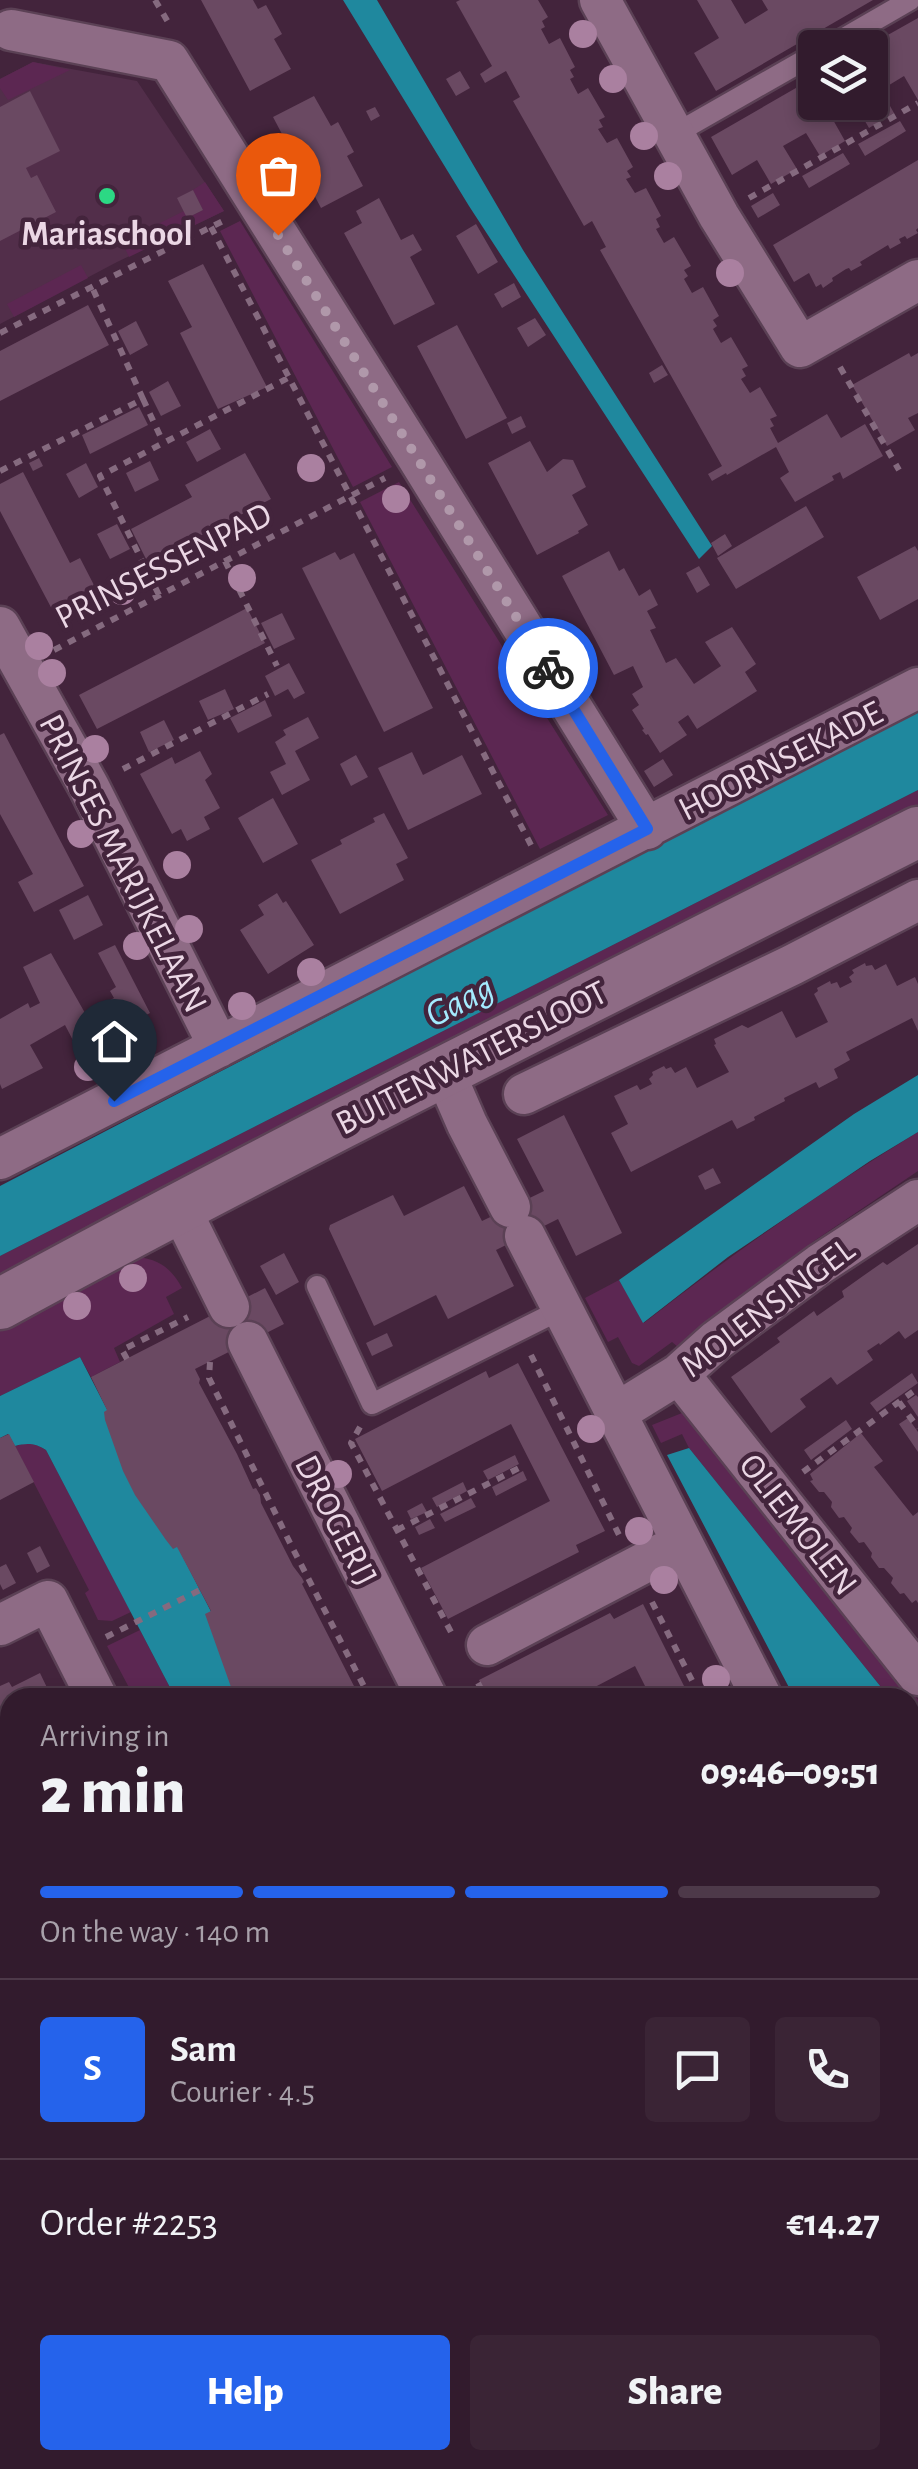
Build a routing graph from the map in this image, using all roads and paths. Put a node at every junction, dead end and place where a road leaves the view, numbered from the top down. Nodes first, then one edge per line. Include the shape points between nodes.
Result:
1 (600, 0) edge
2 (910, 0) edge
3 (4, 25) edge
4 (858, 30) edge
5 (798, 64) edge
6 (918, 103) edge
7 (674, 135) junction
8 (258, 203) junction
9 (719, 216) junction
10 (211, 227) junction
11 (918, 280) edge
12 (92, 286) junction
13 (0, 333) edge
14 (821, 335) junction
15 (288, 378) junction
16 (143, 399) junction
17 (163, 442) junction
18 (899, 470) dead end
19 (0, 471) edge
20 (349, 497) junction
21 (226, 561) junction
22 (160, 595) junction
23 (0, 626) edge
24 (277, 666) dead end
25 (22, 667) junction
26 (918, 688) edge
27 (268, 694) dead end
28 (89, 788) junction
29 (647, 829) junction
30 (918, 832) edge
31 (550, 878) junction
32 (918, 900) edge
33 (764, 910) junction
34 (792, 965) junction
35 (219, 1047) junction
36 (444, 1071) junction
37 (524, 1094) dead end
38 (0, 1159) edge
39 (918, 1200) edge
40 (179, 1206) junction
41 (316, 1286) dead end
42 (0, 1304) edge
43 (228, 1307) dead end
44 (562, 1308) junction
45 (188, 1317) dead end
46 (520, 1331) junction
47 (248, 1342) dead end
48 (126, 1358) dead end
49 (210, 1362) dead end
50 (679, 1374) junction
51 (918, 1388) edge
52 (899, 1402) junction
53 (616, 1413) junction
54 (918, 1428) edge
55 (351, 1444) dead end
56 (522, 1466) dead end
57 (803, 1472) dead end
58 (397, 1530) junction
59 (682, 1544) junction
60 (635, 1568) junction
61 (200, 1590) dead end
62 (446, 1623) dead end
63 (0, 1626) edge
64 (121, 1630) dead end
65 (482, 1662) joint
66 (918, 1675) edge
67 (92, 1688) edge
68 (365, 1688) edge
69 (423, 1688) edge
70 (485, 1688) edge
71 (696, 1688) edge
72 (757, 1688) edge

1 - 7 street
2 - 4 lane
3 - 8 street via 169,61
5 - 7 lane
6 - 9 path
7 - 9 street
8 - 10 path
8 - 29 street
9 - 14 street via 800,347
10 - 12 path
10 - 15 path
11 - 14 street
12 - 13 path
12 - 16 path
14 - 18 path
15 - 17 path
15 - 20 path
16 - 17 path
16 - 19 path
17 - 22 path via 100,476
20 - 21 path, PRINSESSENPAD
20 - 31 path
21 - 22 path, PRINSESSENPAD
21 - 24 path
22 - 25 path, PRINSESSENPAD
23 - 25 street, PRINSES MARIJKELAAN
25 - 28 street, PRINSES MARIJKELAAN
26 - 29 street, HOORNSEKADE
27 - 28 path
28 - 35 street, PRINSES MARIJKELAAN
29 - 31 street, HOORNSEKADE
30 - 33 street, BUITENWATERSLOOT
31 - 35 street, HOORNSEKADE
32 - 34 street, BUITENWATERSLOOT
33 - 34 street
33 - 36 street, BUITENWATERSLOOT
34 - 37 street, BUITENWATERSLOOT
35 - 38 street, HOORNSEKADE
36 - 40 street, BUITENWATERSLOOT
36 - 44 street
39 - 50 street, MOLENSINGEL via 820,1264
40 - 42 street, BUITENWATERSLOOT
40 - 43 street
41 - 46 lane via 372,1404
44 - 46 lane
44 - 53 street
45 - 48 path via 122,1350
46 - 60 path
47 - 69 street, DROGERIJ
49 - 68 path via 209,1378
50 - 53 street, MOLENSINGEL
50 - 66 street, OLIEMOLEN
51 - 52 path
52 - 54 path
52 - 57 path
53 - 59 street
55 - 58 path
56 - 58 path
58 - 62 path
59 - 60 street
59 - 72 street
60 - 65 street
60 - 71 path
61 - 64 path
63 - 67 street via 48,1601
65 - 70 path

